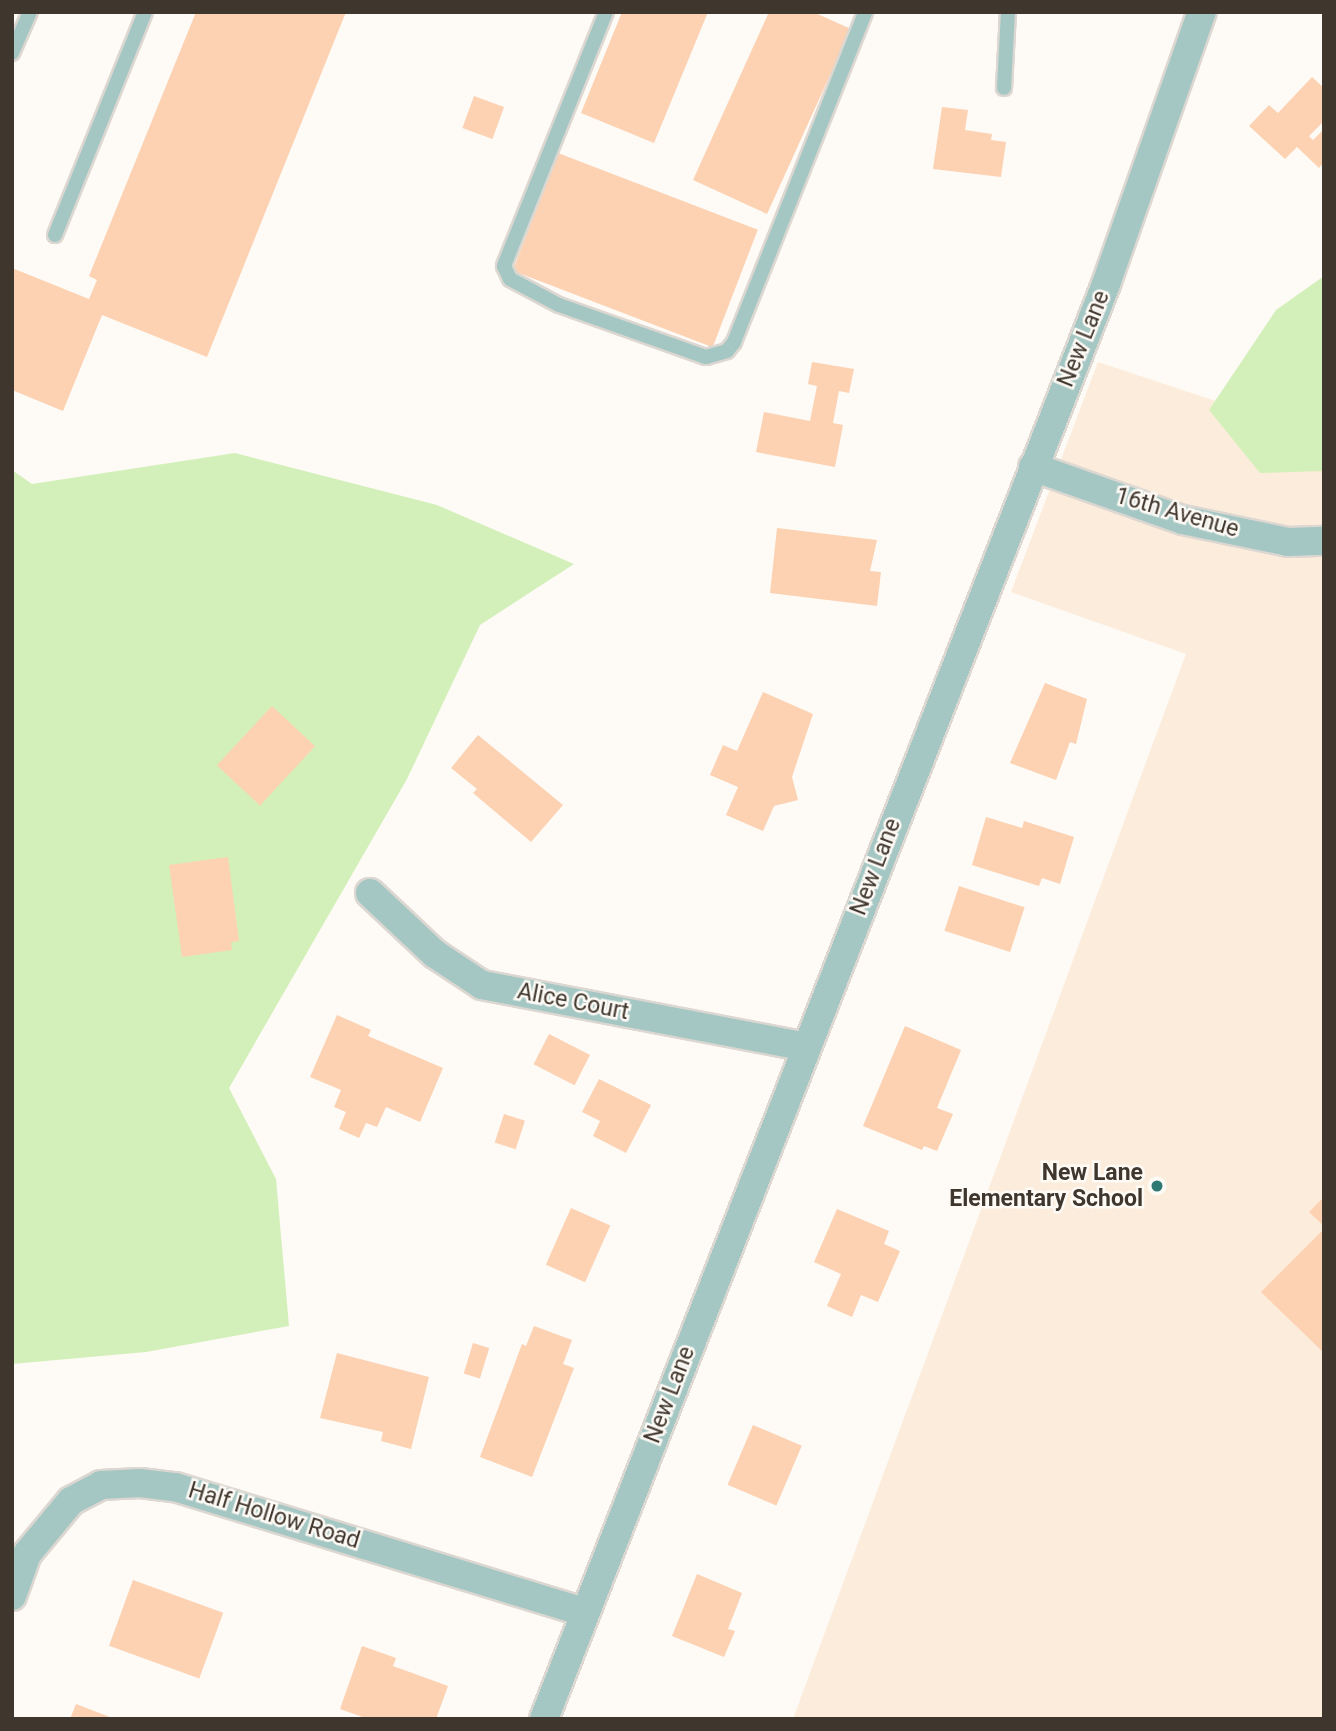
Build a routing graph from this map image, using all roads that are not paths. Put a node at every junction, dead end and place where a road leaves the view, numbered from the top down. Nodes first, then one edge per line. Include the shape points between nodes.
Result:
1 (30, 12) edge
2 (145, 12) edge
3 (606, 12) edge
4 (865, 12) edge
5 (1008, 12) edge
6 (1202, 12) edge
7 (12, 53) edge
8 (1004, 88) dead end
9 (55, 235) dead end
10 (1033, 467) junction
11 (1324, 541) edge
12 (370, 893) dead end
13 (806, 1047) junction
14 (12, 1597) edge
15 (584, 1612) junction
16 (544, 1719) edge

1 - 7 lane
2 - 9 lane
3 - 4 lane via 504,266 510,279 559,305 706,358 727,351 734,342
5 - 8 lane
6 - 10 street, New Lane via 1106,284
10 - 11 street, 16th Avenue via 1183,520 1288,542
10 - 13 street, New Lane
12 - 13 street, Alice Court via 435,954 482,985
13 - 15 street, New Lane
14 - 15 street, Half Hollow Road via 27,1554 71,1501 101,1485 140,1483 175,1486
15 - 16 street, New Lane

